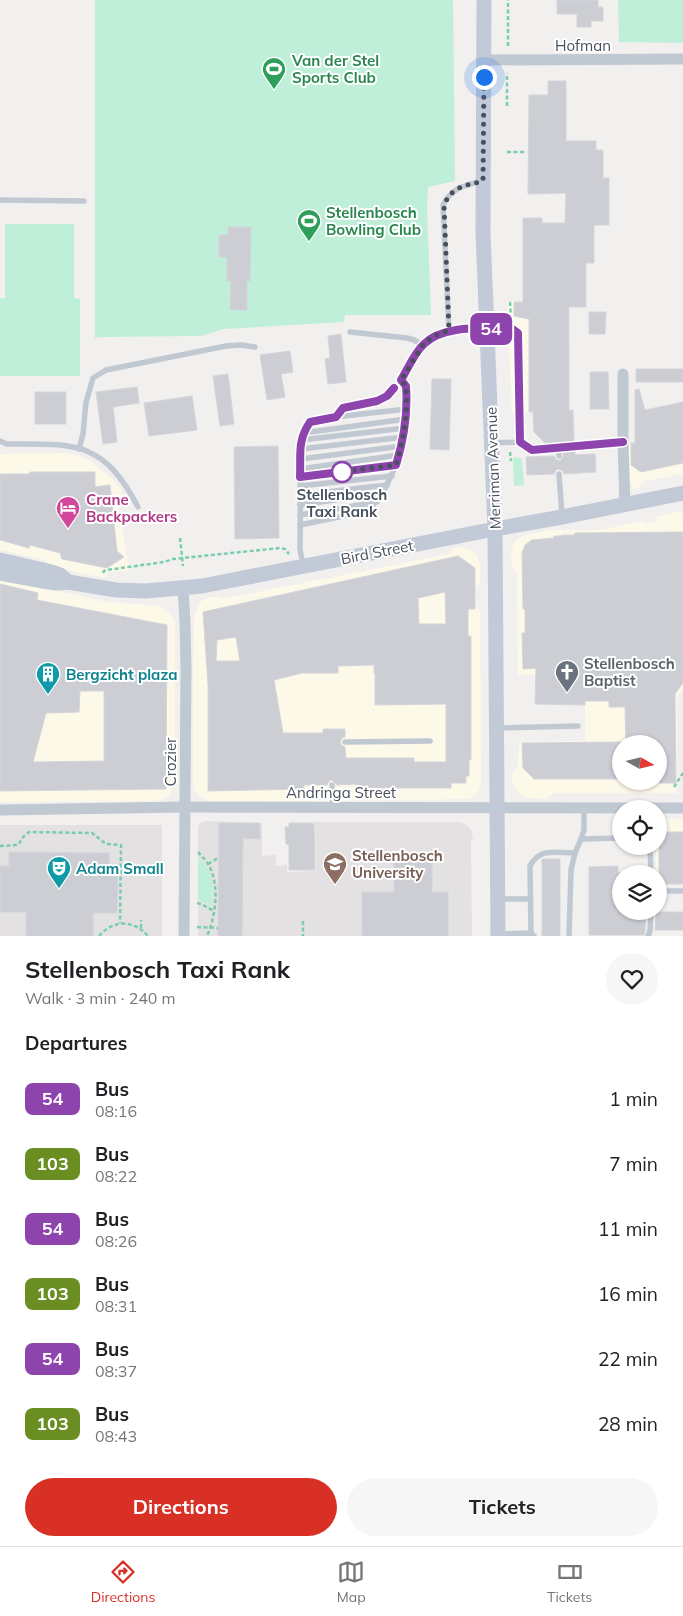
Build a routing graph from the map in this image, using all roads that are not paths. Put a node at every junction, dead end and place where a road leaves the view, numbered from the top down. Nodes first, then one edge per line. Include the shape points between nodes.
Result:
1 (484, 0) edge
2 (683, 59) edge
3 (484, 60) junction
4 (483, 181) junction
5 (0, 200) edge
6 (84, 201) dead end
7 (487, 329) junction
8 (449, 330) junction
9 (350, 332) dead end
10 (423, 345) junction
11 (254, 347) dead end
12 (624, 374) dead end
13 (401, 380) junction
14 (406, 409) junction
15 (336, 417) junction
16 (406, 419) junction
17 (405, 428) junction
18 (303, 432) junction
19 (404, 437) junction
20 (301, 440) junction
21 (0, 441) edge
22 (520, 442) junction
23 (623, 442) junction
24 (492, 443) junction
25 (7, 444) junction
26 (402, 446) junction
27 (0, 448) edge
28 (79, 448) junction
29 (558, 448) junction
30 (301, 449) junction
31 (399, 455) junction
32 (559, 456) dead end
33 (301, 459) junction
34 (396, 465) junction
35 (300, 469) junction
36 (559, 474) dead end
37 (392, 476) junction
38 (300, 477) junction
39 (387, 485) junction
40 (300, 486) junction
41 (383, 493) junction
42 (683, 493) edge
43 (300, 495) junction
44 (377, 502) junction
45 (300, 504) junction
46 (625, 505) junction
47 (138, 507) dead end
48 (300, 516) junction
49 (562, 517) junction
50 (300, 525) junction
51 (495, 529) junction
52 (0, 560) edge
53 (303, 566) junction
54 (0, 573) edge
55 (68, 582) junction
56 (182, 588) junction
57 (578, 726) dead end
58 (496, 728) junction
59 (430, 741) dead end
60 (345, 742) dead end
61 (332, 784) dead end
62 (496, 806) junction
63 (184, 807) junction
64 (584, 807) junction
65 (612, 807) edge
66 (333, 808) junction
67 (667, 808) edge
68 (683, 808) edge
69 (0, 810) edge
70 (612, 838) edge
71 (581, 839) junction
72 (574, 853) junction
73 (667, 891) edge
74 (683, 891) edge
75 (497, 899) junction
76 (530, 899) junction
77 (651, 920) edge
78 (498, 935) edge
79 (532, 935) edge
80 (184, 936) edge
81 (568, 936) edge
82 (648, 936) edge

1 - 3 street, Merriman Avenue
2 - 3 street, Hofman
3 - 4 street, Merriman Avenue
4 - 7 street, Merriman Avenue
4 - 8 lane via 457,189 448,195 444,205
5 - 6 lane
7 - 8 lane
7 - 22 lane via 511,328 518,333
7 - 24 street, Merriman Avenue
8 - 10 lane
9 - 10 lane via 407,338
10 - 13 lane
11 - 28 lane via 226,346 106,370 93,378
12 - 23 street
13 - 14 lane via 406,386
13 - 15 lane via 387,396 343,408
14 - 15 lane
14 - 16 lane
15 - 18 lane via 310,422
16 - 17 lane
16 - 18 lane
17 - 19 lane
17 - 20 lane
18 - 20 lane
19 - 26 lane
19 - 30 lane
20 - 30 lane
21 - 25 lane
22 - 24 lane
22 - 29 lane via 532,450
23 - 29 lane
23 - 46 street
24 - 51 street, Merriman Avenue
25 - 27 lane
25 - 28 lane via 62,444
26 - 31 lane
26 - 33 lane
28 - 47 lane via 105,461 128,488
29 - 32 lane
30 - 33 lane
31 - 34 lane
31 - 35 lane
33 - 35 lane
34 - 37 lane
34 - 38 lane
35 - 38 lane
36 - 49 lane
37 - 39 lane
37 - 40 lane
38 - 40 lane
39 - 41 lane
39 - 43 lane
40 - 43 lane
41 - 44 lane
41 - 45 lane
42 - 46 street, Bird Street
43 - 45 lane
44 - 48 lane
44 - 50 lane via 368,511
45 - 48 lane
46 - 49 street, Bird Street
48 - 50 lane
49 - 51 street, Bird Street
50 - 53 lane
51 - 53 street, Bird Street
51 - 58 street, Merriman Avenue
52 - 55 street, Bird Street via 52,572
53 - 56 street, Bird Street
54 - 55 street, Bird Street
55 - 56 street, Bird Street via 146,592
56 - 63 street, Crozier via 185,622
57 - 58 lane
58 - 62 street, Merriman Avenue
59 - 60 lane
61 - 66 lane
62 - 64 street, Andringa Street
62 - 66 street, Andringa Street
62 - 75 street, Merriman Avenue
63 - 66 street, Andringa Street
63 - 69 street, Andringa Street
63 - 80 street, Crozier
64 - 65 street, Andringa Street
64 - 71 lane
67 - 68 street, Andringa Street
70 - 71 lane
71 - 72 lane
72 - 76 lane via 546,852 534,858 530,866
72 - 81 lane
73 - 74 lane
75 - 76 lane
75 - 78 street, Merriman Avenue
76 - 79 lane
77 - 82 lane
78 - 79 lane

